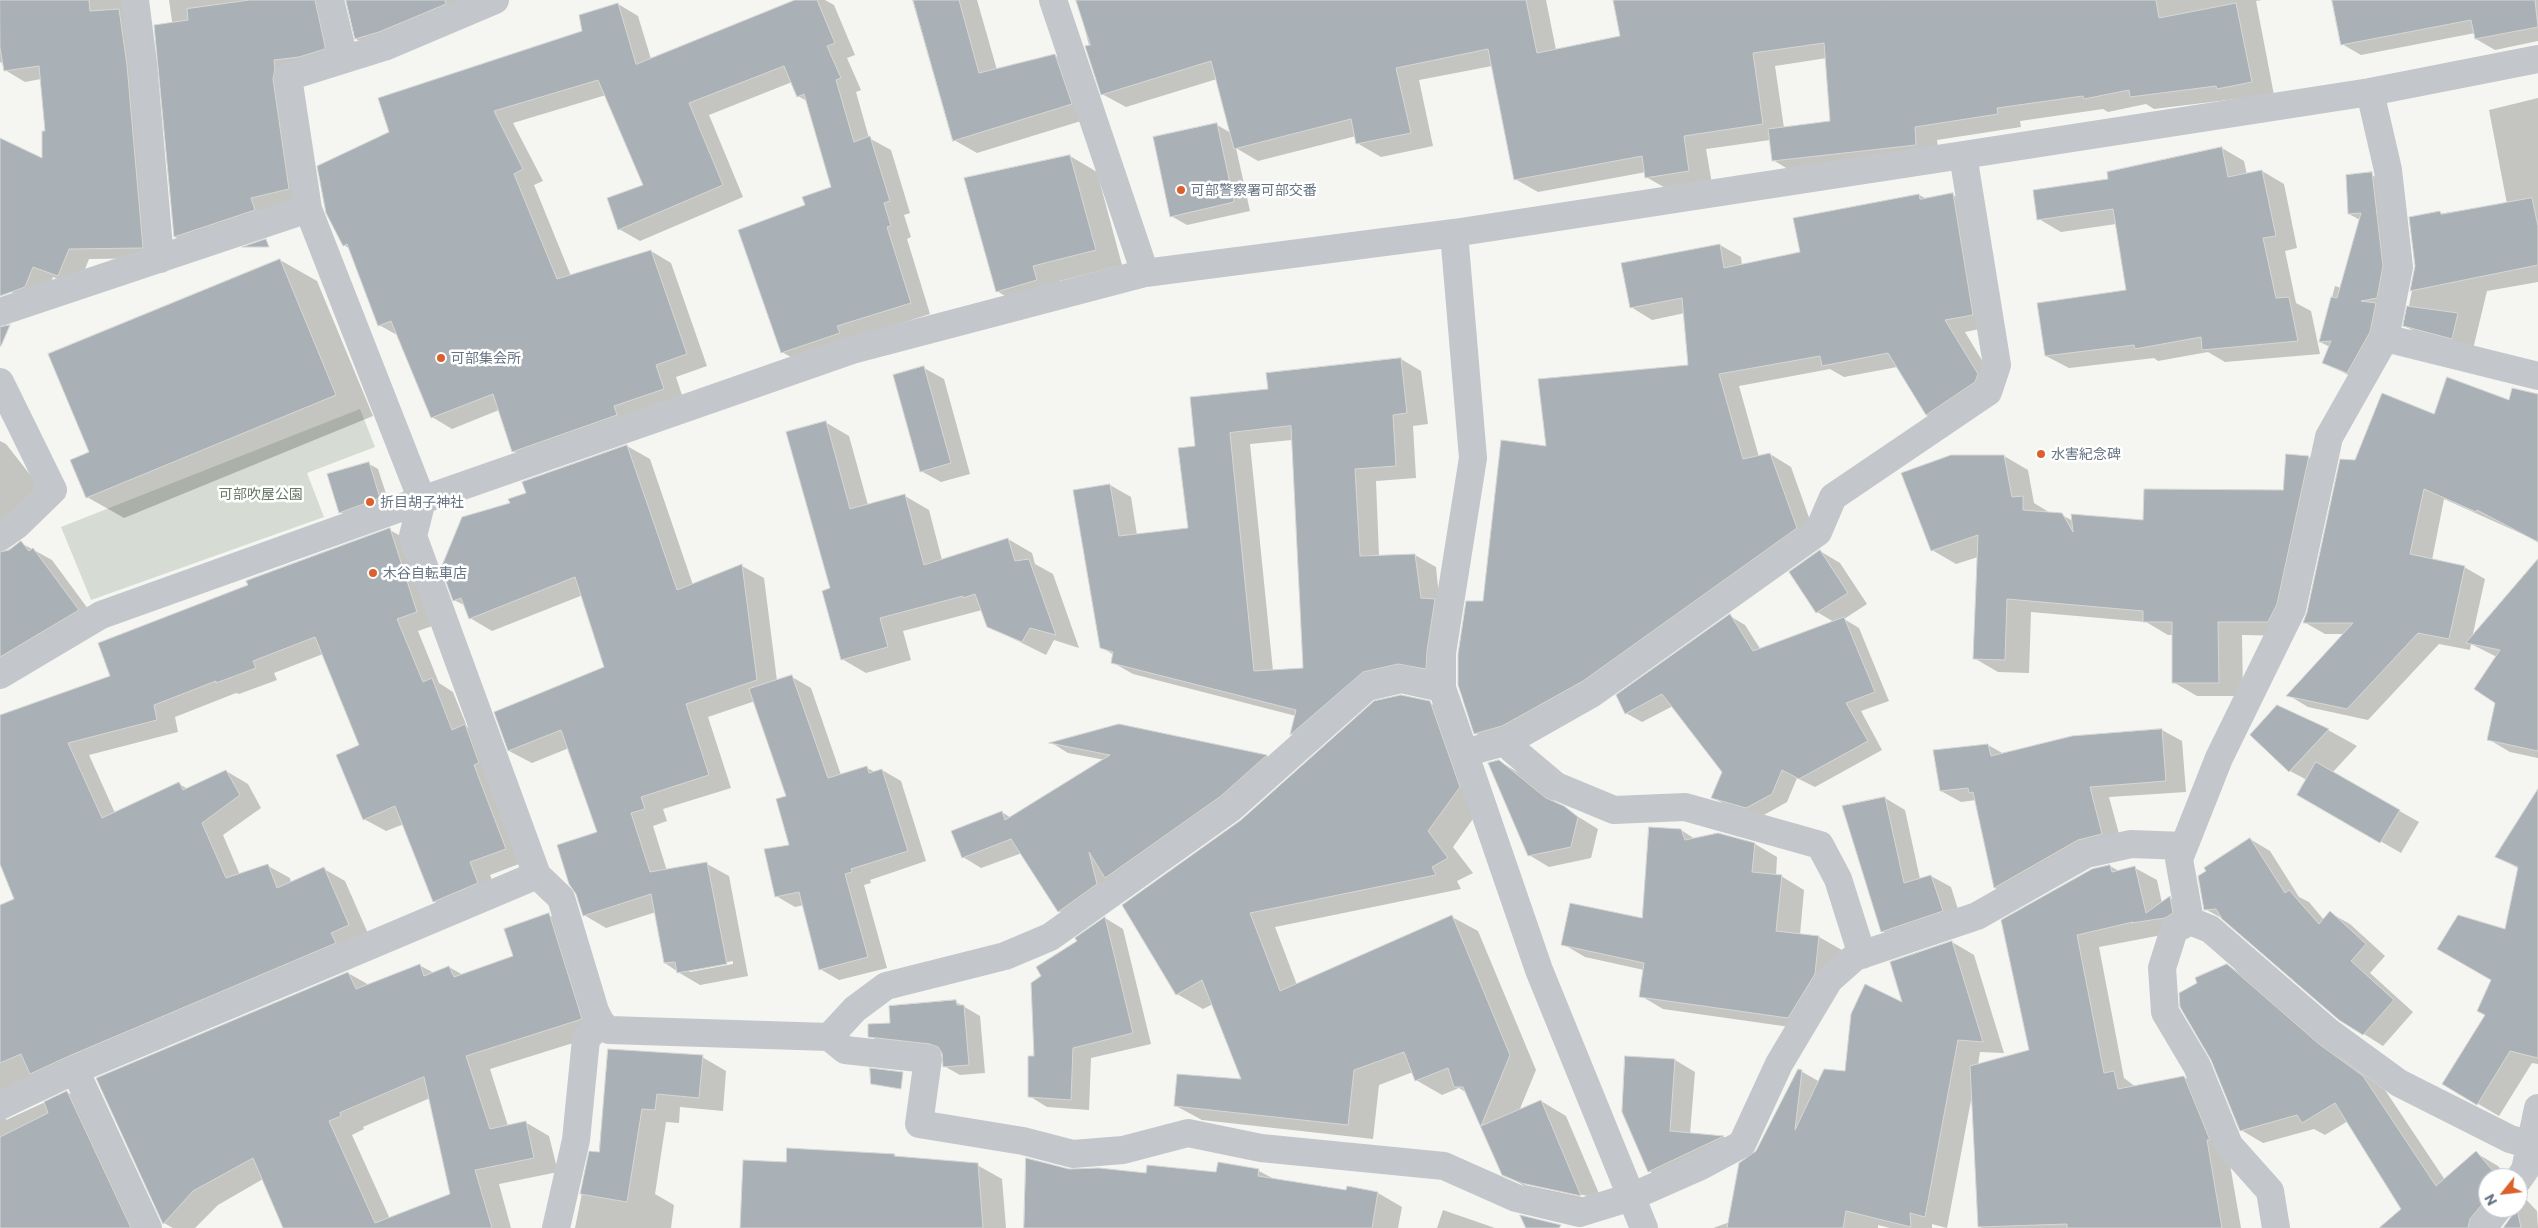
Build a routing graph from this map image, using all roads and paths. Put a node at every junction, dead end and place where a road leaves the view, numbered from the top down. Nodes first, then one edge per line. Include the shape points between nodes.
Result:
1 (135, 0) edge
2 (330, 0) edge
3 (495, 0) edge
4 (1053, 0) edge
5 (2538, 59) edge
6 (344, 60) junction
7 (2370, 92) junction
8 (1963, 155) junction
9 (308, 209) junction
10 (1454, 233) junction
11 (160, 259) junction
12 (1145, 273) junction
13 (0, 312) edge
14 (2385, 338) junction
15 (2538, 376) edge
16 (0, 382) edge
17 (422, 500) junction
18 (0, 537) edge
19 (0, 675) edge
20 (1442, 688) junction
21 (1508, 741) junction
22 (1464, 753) junction
23 (2184, 846) junction
24 (537, 875) junction
25 (2190, 921) junction
26 (1862, 955) junction
27 (601, 1023) junction
28 (829, 1037) junction
29 (75, 1070) junction
30 (0, 1106) edge
31 (2538, 1108) edge
32 (2530, 1145) junction
33 (2525, 1168) edge
34 (1631, 1197) junction
35 (148, 1228) edge
36 (556, 1228) edge
37 (1644, 1228) edge
38 (2276, 1228) edge

1 - 11 street
2 - 6 street
3 - 6 street via 384,47
4 - 12 street
5 - 7 street
6 - 9 street via 288,77
7 - 8 street
7 - 14 street via 2388,170 2399,267
8 - 10 street
8 - 21 street via 1997,365 1988,392 1833,497 1818,532 1591,694
9 - 11 street
9 - 17 street
10 - 12 street
10 - 20 street via 1473,458 1442,653
11 - 13 street
12 - 17 street via 852,350
14 - 15 street
14 - 23 street via 2329,437 2292,610 2219,758
16 - 18 street via 53,490
17 - 19 street via 101,615
17 - 24 street via 413,536
20 - 22 street
20 - 28 street via 1401,679 1367,687 1231,808 1050,937 1006,956 886,986 855,1009
21 - 22 street
21 - 26 street via 1512,749 1556,786 1614,810 1685,807 1820,845 1838,879
22 - 34 street via 1539,970
23 - 25 street via 2179,859
23 - 26 street via 2131,844 2086,854 1977,916
24 - 27 street via 561,898
24 - 29 street
25 - 32 street via 2210,929 2329,1032 2399,1083 2510,1139
25 - 38 street via 2174,930 2162,968 2165,1012 2197,1066 2229,1145 2270,1191
26 - 34 street via 1855,957 1829,980 1779,1064 1742,1144
27 - 28 street via 608,1030
27 - 36 street via 586,1039 576,1140
28 - 34 street via 845,1050 928,1059 919,1124 1023,1141 1073,1154 1123,1150 1188,1133 1261,1148 1444,1166 1516,1198 1579,1213
29 - 30 street
29 - 35 street
31 - 32 street
32 - 33 street
34 - 37 street

